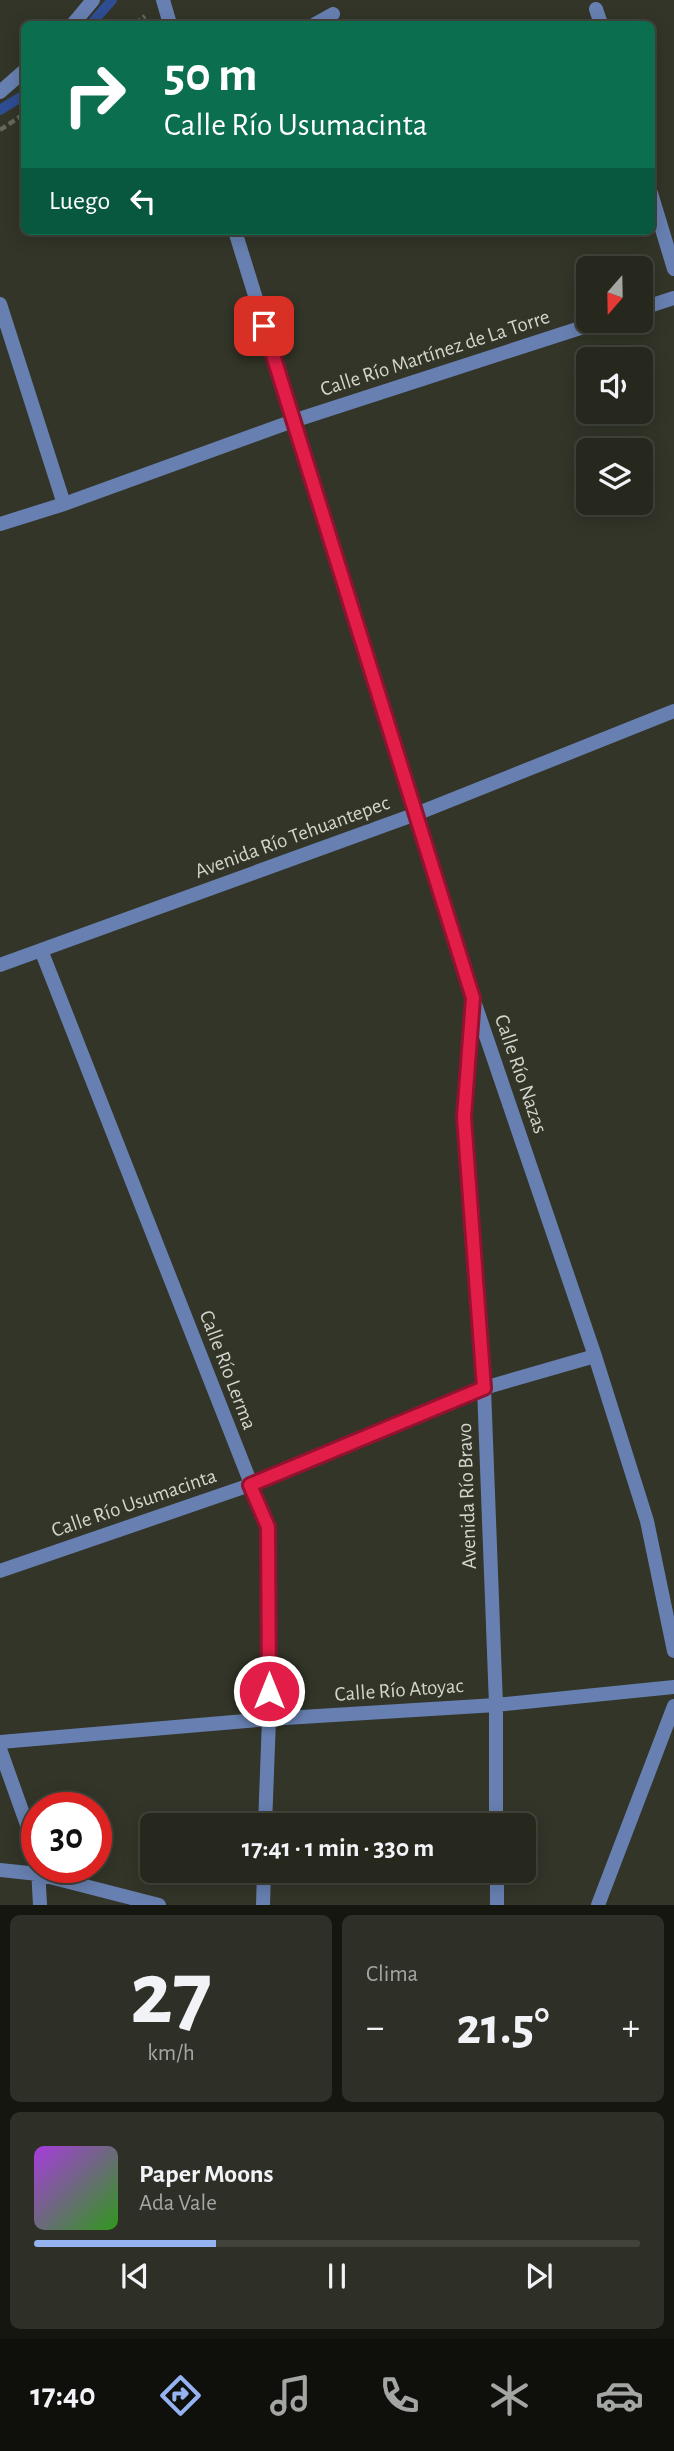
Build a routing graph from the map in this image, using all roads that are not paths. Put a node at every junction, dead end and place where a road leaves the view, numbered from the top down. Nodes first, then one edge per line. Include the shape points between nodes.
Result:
1 (163, 0) edge
2 (87, 2) edge
3 (596, 9) dead end
4 (333, 14) dead end
5 (75, 21) edge
6 (169, 21) edge
7 (320, 21) edge
8 (600, 21) edge
9 (21, 74) edge
10 (0, 92) edge
11 (655, 206) edge
12 (235, 235) edge
13 (674, 270) edge
14 (674, 298) edge
15 (0, 304) edge
16 (653, 305) edge
17 (576, 329) edge
18 (293, 421) junction
19 (64, 504) junction
20 (0, 524) edge
21 (674, 711) edge
22 (416, 814) junction
23 (41, 950) junction
24 (0, 965) edge
25 (473, 998) junction
26 (595, 1356) junction
27 (484, 1388) junction
28 (250, 1485) junction
29 (0, 1571) edge
30 (674, 1651) edge
31 (674, 1687) edge
32 (496, 1705) junction
33 (674, 1706) edge
34 (269, 1719) junction
35 (0, 1742) edge
36 (0, 1749) edge
37 (21, 1808) edge
38 (265, 1813) edge
39 (496, 1813) edge
40 (0, 1870) edge
41 (21, 1871) edge
42 (39, 1883) edge
43 (81, 1883) edge
44 (264, 1883) edge
45 (497, 1883) edge
46 (40, 1905) edge
47 (159, 1905) edge
48 (263, 1905) edge
49 (497, 1905) edge
50 (598, 1905) edge

1 - 6 street
2 - 5 street
3 - 8 street
4 - 7 street
9 - 10 street
11 - 13 street
12 - 18 street, Calle Río Nazas
14 - 16 street
15 - 19 street
17 - 18 street, Calle Río Martínez de La Torre
18 - 19 street, Calle Río Martínez de La Torre
18 - 22 street, Calle Río Nazas
19 - 20 street, Calle Río Martínez de La Torre
21 - 22 street, Avenida Río Tehuantepec
22 - 23 street, Avenida Río Tehuantepec
22 - 25 street, Calle Río Nazas
23 - 24 street, Avenida Río Tehuantepec
23 - 28 street, Calle Río Lerma
25 - 26 street, Calle Río Nazas
25 - 27 street, Avenida Río Bravo via 464,1117
26 - 27 street, Calle Río Usumacinta
26 - 30 street, Calle Río Nazas via 647,1521
27 - 28 street, Calle Río Usumacinta
27 - 32 street, Avenida Río Bravo
28 - 29 street, Calle Río Usumacinta
28 - 34 street, Calle Río Lerma via 268,1527
31 - 32 street, Calle Río Atoyac
32 - 34 street, Calle Río Atoyac
32 - 39 street, Avenida Río Bravo
33 - 50 street
34 - 35 street, Calle Río Atoyac
34 - 38 street, Calle Río Lerma
36 - 37 street
40 - 41 street
42 - 46 street
43 - 47 street
44 - 48 street
45 - 49 street

